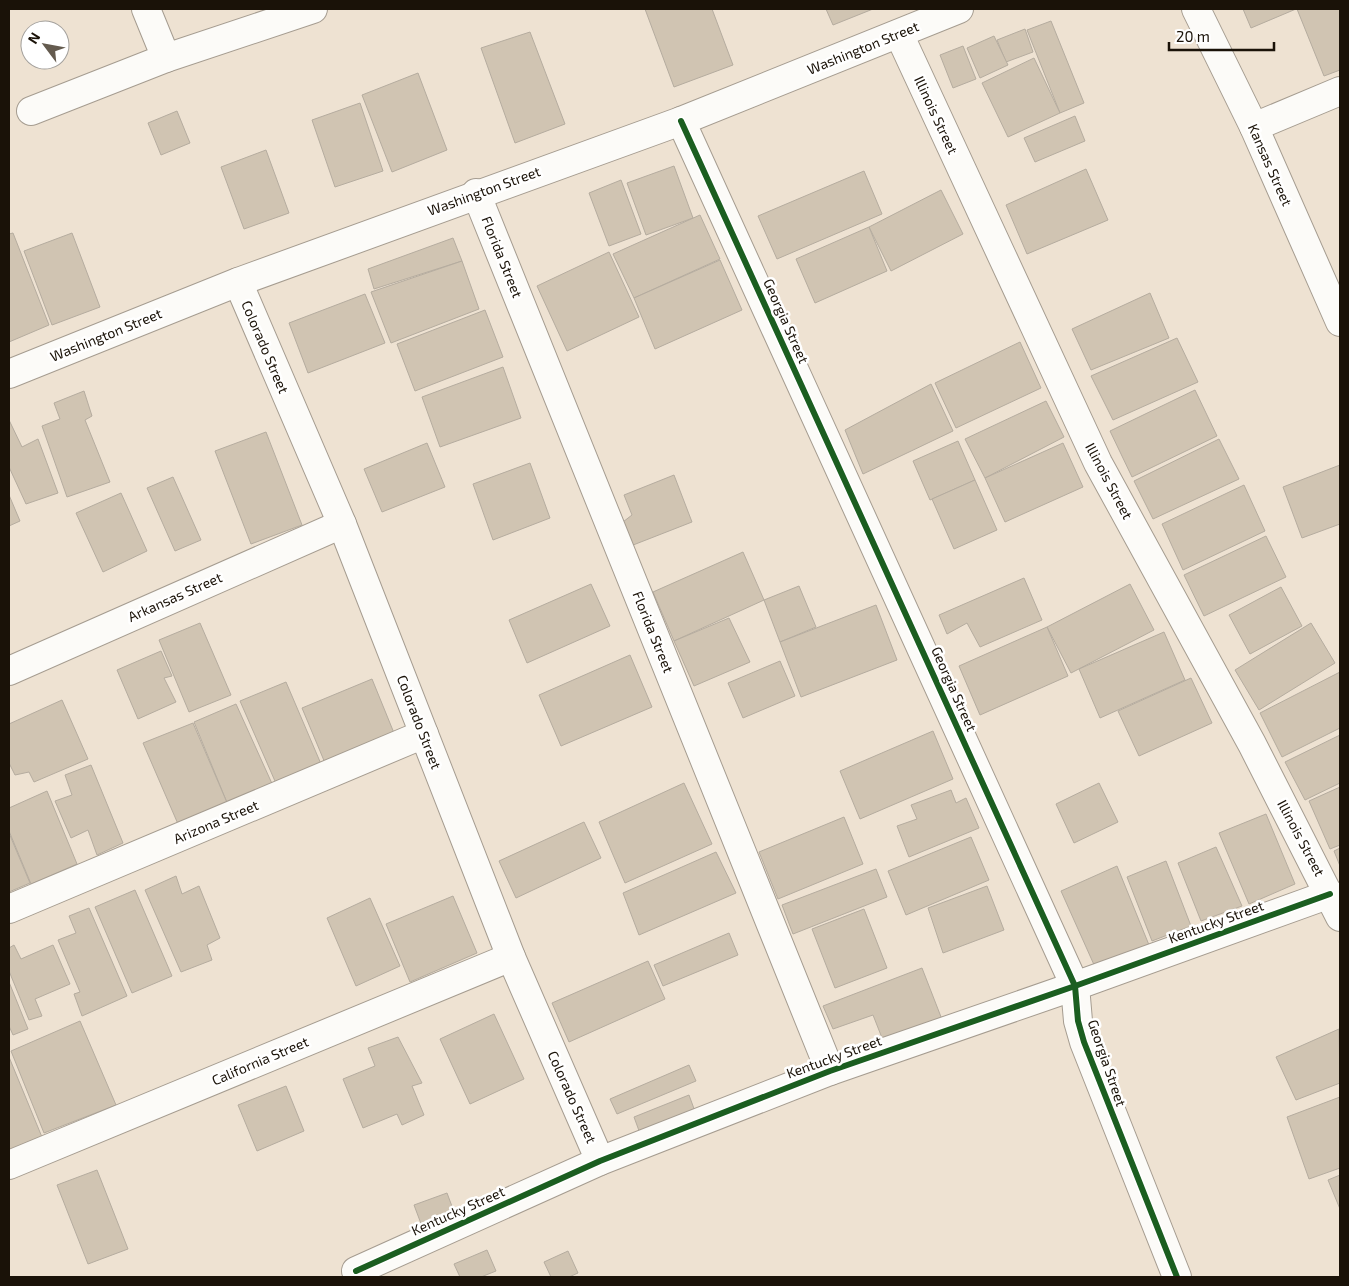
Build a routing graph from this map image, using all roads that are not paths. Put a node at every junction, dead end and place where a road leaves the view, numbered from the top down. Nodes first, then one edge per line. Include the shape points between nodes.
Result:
1 (146, 9) edge
2 (313, 9) edge
3 (959, 9) edge
4 (1196, 9) edge
5 (899, 34) junction
6 (166, 58) junction
7 (1340, 91) edge
8 (31, 111) dead end
9 (681, 121) junction
10 (1254, 127) junction
11 (476, 193) junction
12 (238, 282) junction
13 (1338, 311) edge
14 (9, 374) edge
15 (342, 524) junction
16 (9, 671) edge
17 (424, 734) junction
18 (1335, 906) edge
19 (9, 909) edge
20 (511, 957) junction
21 (1075, 986) junction
22 (830, 1071) junction
23 (600, 1161) junction
24 (9, 1165) edge
25 (356, 1271) dead end
26 (1177, 1277) edge

1 - 6 street
2 - 6 street
3 - 5 street, Washington Street
4 - 10 street, Kansas Street
5 - 9 street, Washington Street
5 - 18 street, Illinois Street via 1098,463 1252,744
6 - 8 street
7 - 10 street
9 - 11 street, Washington Street
9 - 21 street, Georgia Street
10 - 13 street, Kansas Street
11 - 12 street, Washington Street
11 - 22 street, Florida Street
12 - 14 street, Washington Street
12 - 15 street, Colorado Street
15 - 16 street, Arkansas Street
15 - 17 street, Colorado Street
17 - 19 street, Arizona Street
17 - 20 street, Colorado Street
18 - 21 street, Kentucky Street
20 - 23 street, Colorado Street
20 - 24 street, California Street
21 - 22 street, Kentucky Street
21 - 26 street, Georgia Street via 1078,1021 1084,1042
22 - 23 street, Kentucky Street
23 - 25 street, Kentucky Street

